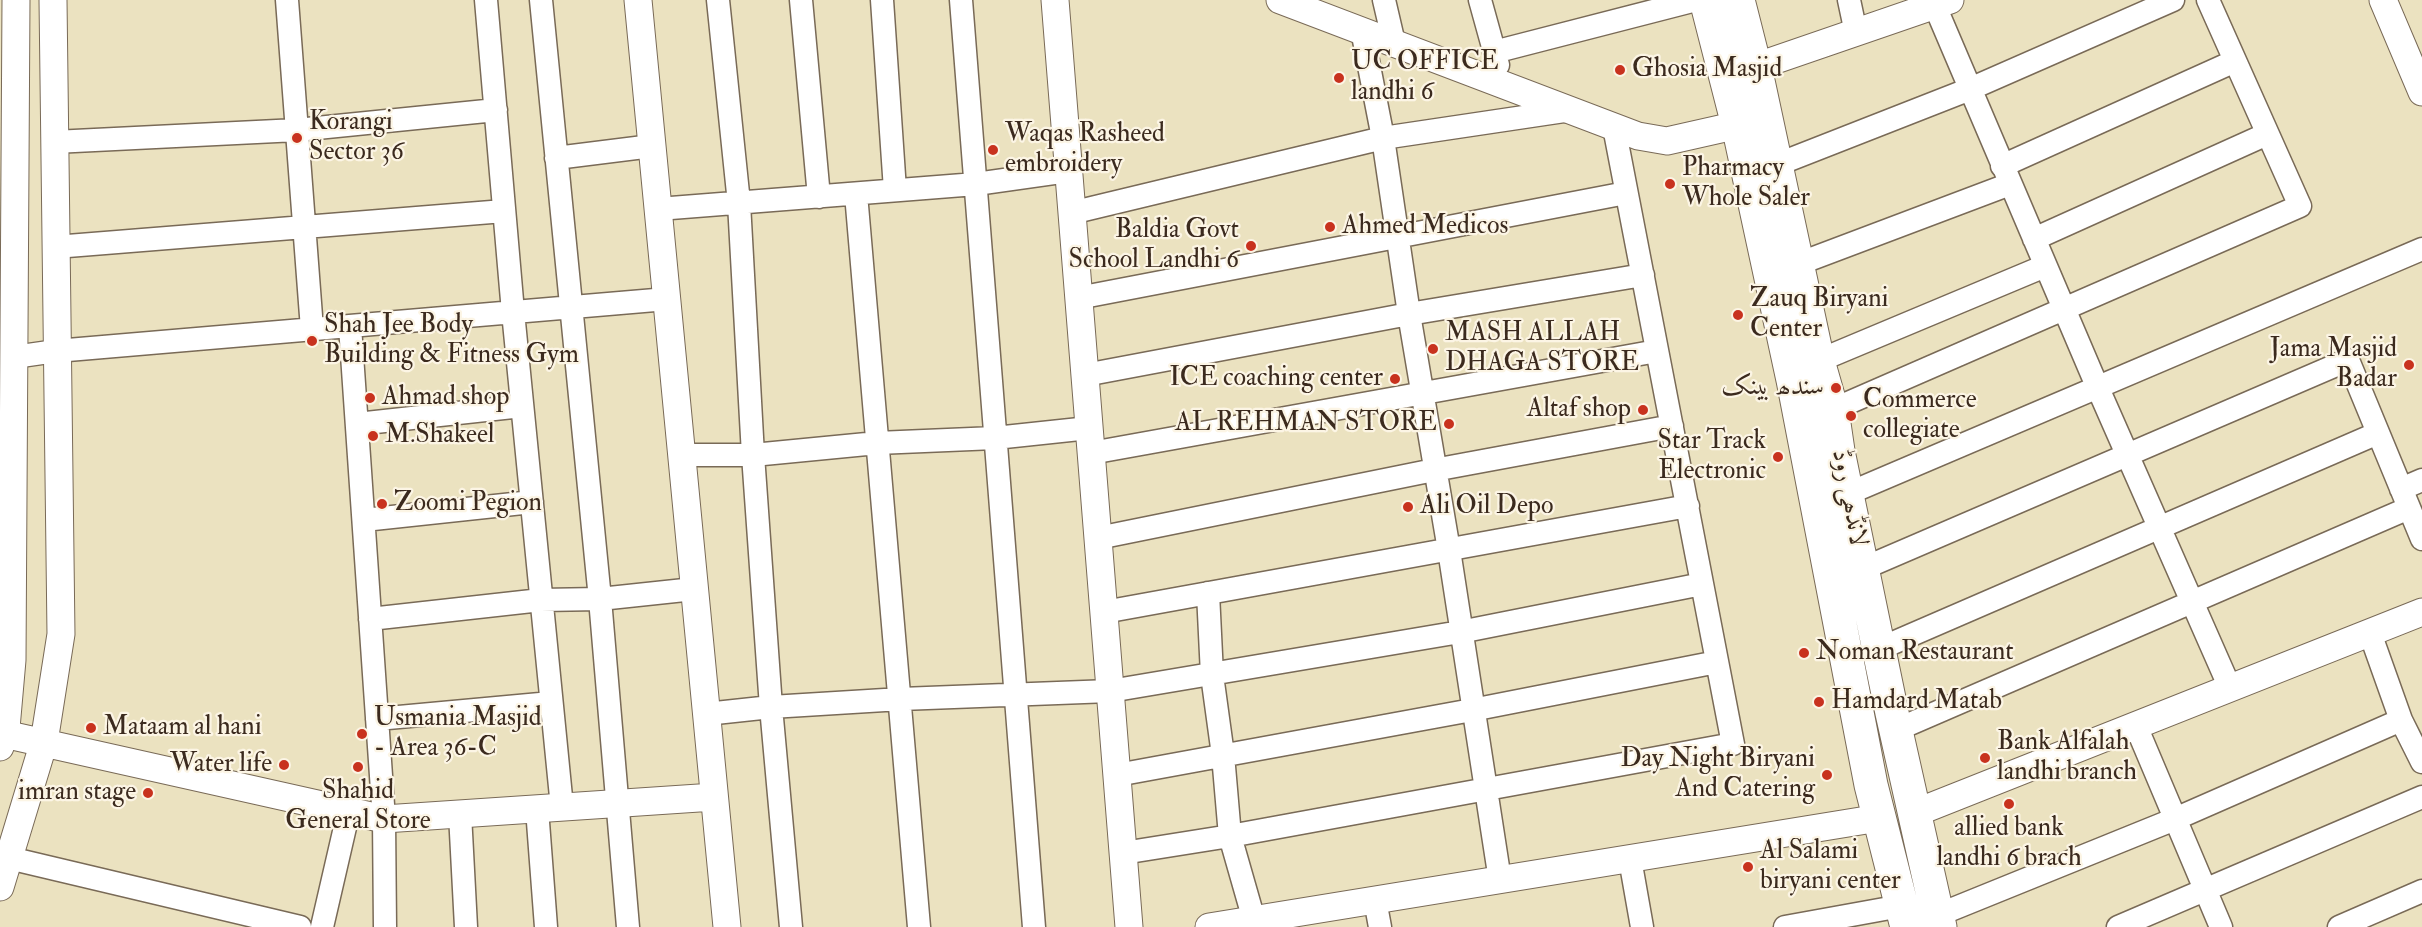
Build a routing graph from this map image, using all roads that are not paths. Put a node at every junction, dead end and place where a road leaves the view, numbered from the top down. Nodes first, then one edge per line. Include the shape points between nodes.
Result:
1 (16, 0) edge
2 (53, 0) edge
3 (287, 0) edge
4 (486, 0) edge
5 (541, 0) edge
6 (638, 0) edge
7 (717, 0) edge
8 (801, 0) edge
9 (882, 0) edge
10 (961, 0) edge
11 (1054, 0) edge
12 (1280, 0) edge
13 (1384, 0) edge
14 (1480, 0) edge
15 (1696, 0) edge
16 (1706, 0) edge
17 (1738, 0) edge
18 (1849, 0) edge
19 (2173, 0) edge
20 (2208, 0) edge
21 (2383, 0) edge
22 (1942, 3) edge
23 (1307, 5) edge
24 (1362, 30) junction
25 (1857, 33) junction
26 (1394, 43) junction
27 (1494, 52) junction
28 (2235, 61) junction
29 (1755, 66) junction
30 (1503, 85) junction
31 (1970, 90) junction
32 (2422, 92) edge
33 (496, 110) junction
34 (1571, 110) junction
35 (1738, 125) junction
36 (1614, 127) junction
37 (297, 130) junction
38 (2267, 134) junction
39 (1383, 138) junction
40 (54, 142) junction
41 (652, 146) junction
42 (556, 158) junction
43 (1776, 165) junction
44 (1068, 171) junction
45 (2006, 175) junction
46 (976, 184) junction
47 (895, 190) junction
48 (1626, 193) junction
49 (856, 194) junction
50 (819, 197) junction
51 (739, 202) junction
52 (658, 209) junction
53 (504, 211) junction
54 (1071, 213) junction
55 (303, 228) junction
56 (1399, 238) junction
57 (2034, 239) junction
58 (55, 247) junction
59 (2422, 249) edge
60 (1797, 264) junction
61 (2045, 266) junction
62 (1642, 275) junction
63 (1078, 298) junction
64 (667, 299) junction
65 (570, 308) junction
66 (2064, 309) junction
67 (513, 312) junction
68 (1409, 314) junction
69 (350, 326) junction
70 (312, 329) junction
71 (56, 351) junction
72 (1657, 351) junction
73 (14, 357) junction
74 (1818, 361) junction
75 (1085, 375) junction
76 (2097, 386) junction
77 (1423, 393) junction
78 (522, 406) junction
79 (1832, 410) junction
80 (357, 424) junction
81 (1672, 426) junction
82 (2378, 433) junction
83 (995, 438) junction
84 (1090, 441) junction
85 (877, 443) junction
86 (681, 455) junction
87 (753, 455) junction
88 (2128, 455) junction
89 (1434, 470) junction
90 (7, 475) edge
91 (2422, 480) edge
92 (1847, 494) junction
93 (2405, 499) junction
94 (532, 502) junction
95 (1688, 506) junction
96 (364, 520) junction
97 (2160, 527) junction
98 (1098, 538) junction
99 (2422, 539) edge
100 (1449, 550) junction
101 (1862, 569) junction
102 (1702, 584) junction
103 (694, 589) junction
104 (1208, 593) junction
105 (600, 598) junction
106 (541, 600) junction
107 (2193, 602) junction
108 (1104, 612) junction
109 (2422, 613) edge
110 (370, 619) junction
111 (1460, 632) junction
112 (2370, 633) junction
113 (1879, 649) junction
114 (1718, 662) junction
115 (1212, 675) junction
116 (2230, 688) junction
117 (1110, 691) junction
118 (1015, 696) junction
119 (901, 699) junction
120 (551, 703) junction
121 (771, 707) junction
122 (1472, 710) junction
123 (706, 714) junction
124 (377, 719) junction
125 (2401, 720) junction
126 (2136, 726) junction
127 (1896, 730) junction
128 (2, 740) edge
129 (44, 742) junction
130 (1223, 755) junction
131 (2422, 762) edge
132 (1117, 775) junction
133 (1906, 776) junction
134 (1871, 785) junction
135 (1485, 788) junction
136 (714, 797) junction
137 (2422, 797) edge
138 (617, 804) junction
139 (549, 808) junction
140 (349, 810) junction
141 (460, 814) junction
142 (384, 819) junction
143 (2175, 819) junction
144 (1917, 823) junction
145 (1882, 831) junction
146 (1230, 836) junction
147 (1123, 853) junction
148 (9, 858) junction
149 (1630, 859) junction
150 (1500, 880) junction
151 (0, 887) edge
152 (2205, 890) junction
153 (2422, 891) edge
154 (1375, 900) junction
155 (1904, 916) edge
156 (1254, 920) junction
157 (1939, 921) edge
158 (300, 927) edge
159 (322, 927) edge
160 (385, 927) edge
161 (466, 927) edge
162 (546, 927) edge
163 (628, 927) edge
164 (727, 927) edge
165 (791, 927) edge
166 (919, 927) edge
167 (1034, 927) edge
168 (1129, 927) edge
169 (1209, 927) edge
170 (1380, 927) edge
171 (1642, 927) edge
172 (1785, 927) edge
173 (2118, 927) edge
174 (2221, 927) edge
175 (2339, 927) edge

1 - 73 street
2 - 40 street
3 - 37 street
4 - 33 street
5 - 42 street
6 - 41 street
7 - 51 street
8 - 50 street
9 - 47 street
10 - 46 street
11 - 44 street
12 - 23 street
13 - 26 street
14 - 27 street
15 - 27 street
16 - 35 main road, لانڈھی روڈ
17 - 29 main road, لانڈھی روڈ
18 - 25 street
19 - 31 street
20 - 28 street
21 - 32 street
22 - 25 street
22 - 31 street
23 - 24 street
24 - 26 street
24 - 39 street
25 - 29 street
26 - 30 street
27 - 30 street
28 - 38 street
28 - 45 street
29 - 43 main road, لانڈھی روڈ
30 - 34 street
31 - 43 street
31 - 45 street
33 - 37 street
33 - 53 street
34 - 36 street
34 - 39 street
35 - 36 street via 1667,141
35 - 134 main road, لانڈھی روڈ via 1793,380
36 - 48 street
37 - 40 street
37 - 55 street
38 - 57 street
38 - 66 street via 2300,206
39 - 54 street
39 - 56 street
40 - 58 street
41 - 42 street
41 - 52 street
42 - 65 street
43 - 60 main road, لانڈھی روڈ
44 - 46 street
44 - 54 street
45 - 57 street
45 - 60 street
46 - 47 street
46 - 83 street
47 - 49 street
48 - 56 street
48 - 62 street
49 - 50 street
49 - 85 street
50 - 51 street
51 - 52 street
51 - 87 street
52 - 64 street
53 - 55 street
53 - 67 street
54 - 63 street
55 - 58 street
55 - 70 street
56 - 63 street
56 - 68 street
57 - 61 street
58 - 71 street
59 - 76 street
60 - 74 main road, لانڈھی روڈ
61 - 66 street
61 - 74 street
62 - 68 street
62 - 72 street
63 - 75 street
64 - 65 street
64 - 86 street
65 - 67 street
65 - 105 street
66 - 76 street
66 - 79 street
67 - 69 street
67 - 78 street
68 - 75 street
68 - 77 street
69 - 70 street
69 - 80 street
70 - 71 street
71 - 73 street
71 - 129 street via 61,634
72 - 77 street
72 - 81 street
73 - 90 street
74 - 79 main road, لانڈھی روڈ
75 - 84 street
76 - 88 street
76 - 92 street
77 - 84 street
77 - 89 street
78 - 80 street
78 - 94 street
79 - 92 main road, لانڈھی روڈ
80 - 96 street
81 - 89 street
81 - 95 street
82 - 88 street via 2348,360
82 - 93 street
82 - 97 street
83 - 84 street
83 - 85 street
83 - 118 street
84 - 98 street
85 - 87 street
85 - 119 street
86 - 87 street
86 - 103 street
87 - 121 street
88 - 97 street
88 - 101 street
89 - 98 street
89 - 100 street
90 - 128 street via 12,660
91 - 93 street
92 - 101 main road, لانڈھی روڈ
93 - 99 street
93 - 107 street
94 - 96 street
94 - 106 street
95 - 100 street
95 - 102 street
96 - 110 street
97 - 107 street
97 - 113 street
98 - 108 street
100 - 104 street
100 - 111 street
101 - 113 main road, لانڈھی روڈ
102 - 111 street
102 - 114 street
103 - 105 street
103 - 123 street
104 - 108 street
104 - 115 street
105 - 106 street
105 - 138 street
106 - 110 street
106 - 120 street
107 - 116 street
107 - 127 street
108 - 117 street
109 - 112 street
110 - 124 street
111 - 115 street
111 - 122 street
112 - 116 street
112 - 125 street
113 - 127 main road, لانڈھی روڈ
114 - 122 street
114 - 135 street via 1733,744
115 - 117 street
115 - 130 street
116 - 126 street
117 - 118 street
117 - 132 street
118 - 119 street
118 - 167 street
119 - 121 street
119 - 166 street
120 - 124 street
120 - 139 street
121 - 123 street
121 - 165 street
122 - 130 street
122 - 135 street
123 - 136 street
124 - 142 street
125 - 131 street
125 - 143 street
126 - 143 street
126 - 144 street
127 - 133 main road, لانڈھی روڈ
128 - 129 street
129 - 140 street
129 - 148 street
130 - 132 street
130 - 146 street
132 - 147 street
133 - 134 main road
133 - 144 main road, لانڈھی روڈ
134 - 145 main road, لانڈھی روڈ
135 - 146 street
135 - 150 street
136 - 138 street
136 - 164 street
137 - 152 street
138 - 139 street
138 - 163 street
139 - 141 street
139 - 162 street
140 - 142 street
140 - 159 street
141 - 142 street
141 - 161 street
142 - 160 street
143 - 152 street
143 - 157 street
144 - 145 main road
144 - 157 main road, لانڈھی روڈ
145 - 149 street
145 - 155 main road, لانڈھی روڈ
146 - 147 street
146 - 156 street
147 - 168 street
148 - 151 street
148 - 158 street
149 - 150 street
149 - 171 street
150 - 154 street
152 - 173 street
152 - 174 street
153 - 175 street
154 - 156 street
154 - 170 street
155 - 172 street
156 - 169 street

